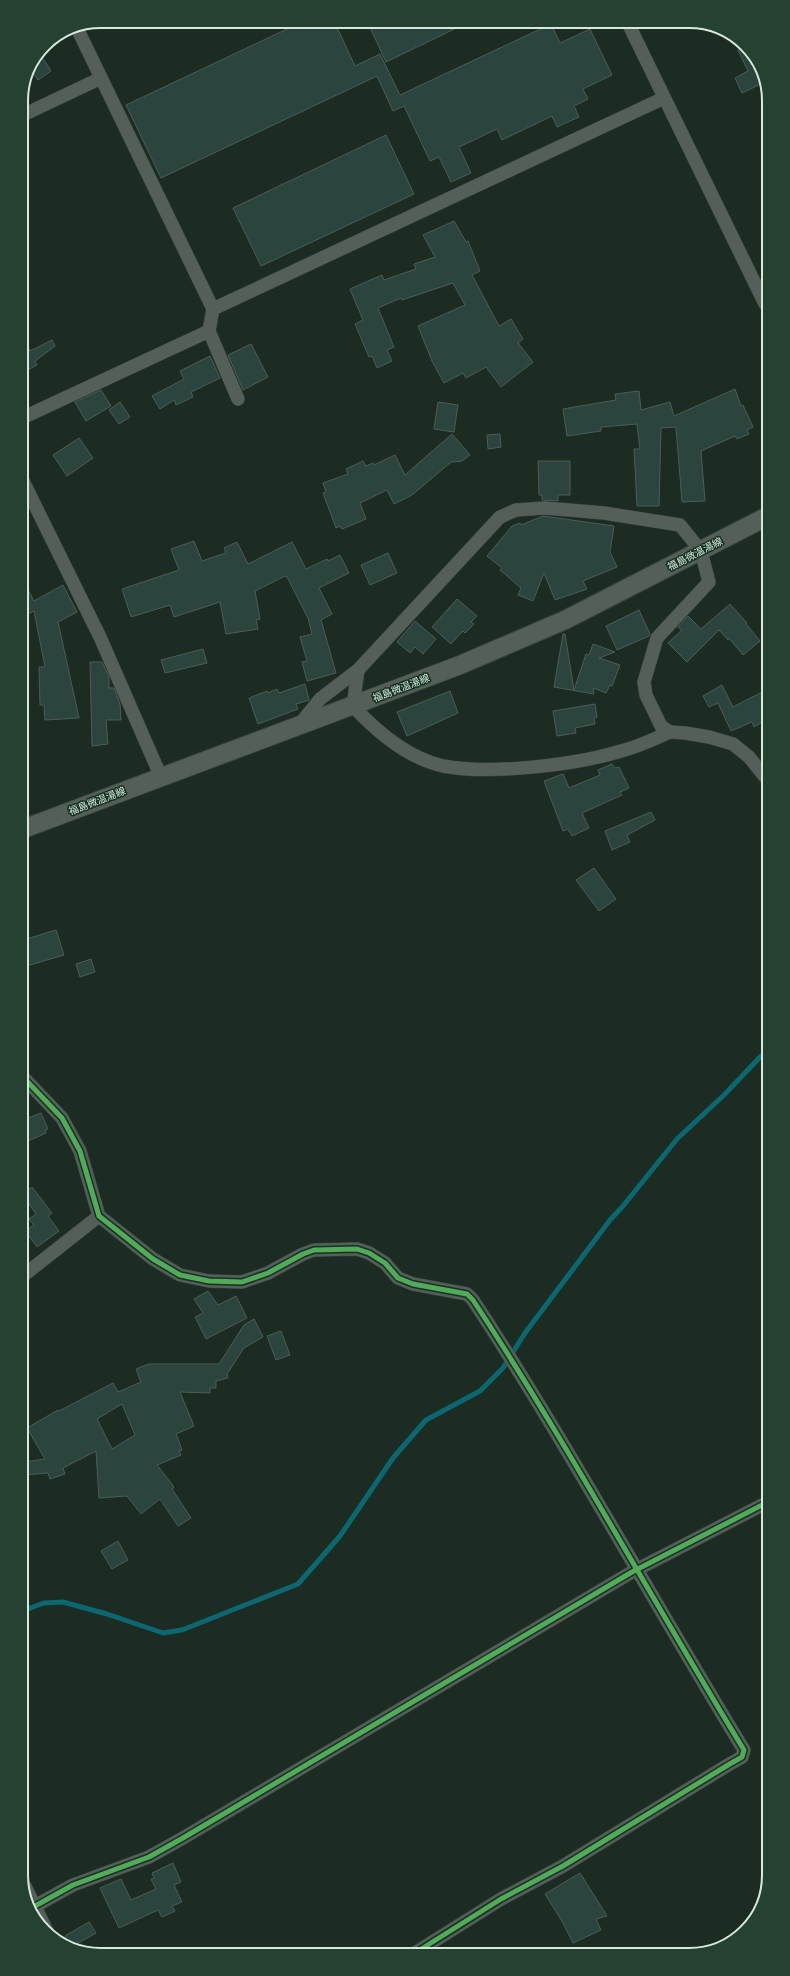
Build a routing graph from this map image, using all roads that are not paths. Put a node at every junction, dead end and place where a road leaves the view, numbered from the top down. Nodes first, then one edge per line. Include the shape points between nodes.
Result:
1 (630, 28) edge
2 (79, 32) edge
3 (101, 78) junction
4 (664, 98) junction
5 (28, 113) edge
6 (762, 298) edge
7 (213, 309) junction
8 (209, 330) junction
9 (238, 399) dead end
10 (28, 415) edge
11 (28, 491) edge
12 (762, 519) edge
13 (701, 551) junction
14 (358, 670) junction
15 (353, 706) junction
16 (297, 727) junction
17 (670, 732) junction
18 (762, 773) edge
19 (161, 777) junction
20 (28, 827) edge
21 (28, 1082) edge
22 (99, 1216) junction
23 (28, 1272) edge
24 (762, 1505) edge
25 (638, 1568) junction
26 (35, 1906) edge
27 (423, 1948) edge

1 - 4 street
2 - 3 street
3 - 5 street
3 - 7 street
4 - 6 street
4 - 7 street
7 - 8 street
8 - 9 street
8 - 10 street
11 - 19 street via 100,637
12 - 13 main road, 福島微温湯線
13 - 14 street via 680,525 604,513 545,508 516,510 500,517
13 - 15 main road, 福島微温湯線 via 565,620 460,665
13 - 17 street via 709,582 657,638 644,682 646,695 661,726
14 - 15 street
14 - 16 street via 320,699
15 - 16 main road, 福島微温湯線
15 - 17 street via 373,728 395,744 442,766 518,768 576,762 622,751
16 - 19 main road, 福島微温湯線
17 - 18 street via 709,736 732,744 749,757
19 - 20 main road, 福島微温湯線
21 - 22 street via 62,1118 80,1151
22 - 23 street
22 - 25 street via 154,1259 180,1275 242,1282 268,1273 314,1250 357,1249 370,1253 385,1263 398,1278 413,1284 467,1294 502,1344
24 - 25 street
25 - 26 street via 183,1838 149,1857 73,1885
25 - 27 street via 744,1750 742,1757 564,1866 501,1899

